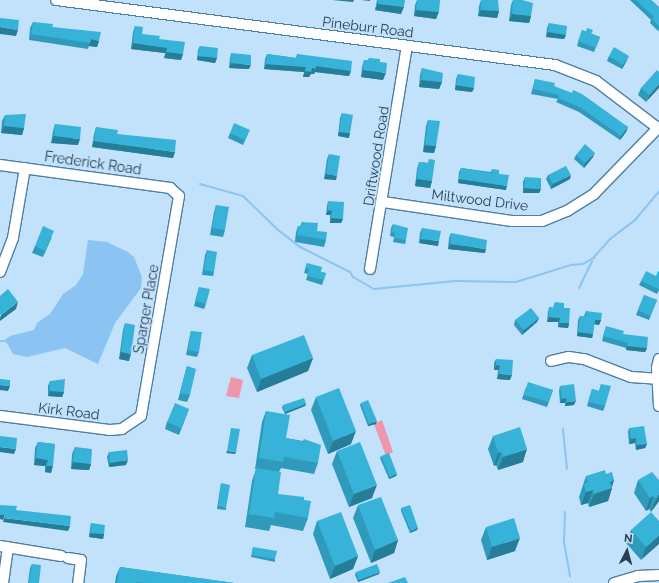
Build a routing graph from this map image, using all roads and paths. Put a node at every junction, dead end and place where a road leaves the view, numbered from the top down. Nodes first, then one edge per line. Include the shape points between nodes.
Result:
1 (56, 0) edge
2 (407, 46) junction
3 (658, 127) edge
4 (0, 165) edge
5 (25, 168) junction
6 (179, 196) joint
7 (383, 202) junction
8 (370, 269) dead end
9 (0, 272) edge
10 (659, 359) edge
11 (551, 361) dead end
12 (657, 379) junction
13 (659, 406) edge
14 (0, 416) edge
15 (132, 423) joint
16 (4, 547) edge
17 (659, 576) edge
18 (2, 583) edge
19 (78, 583) edge
20 (614, 583) edge

1 - 2 street, Pineburr Road
2 - 3 street, Pineburr Road via 524,60 576,72 596,81
2 - 7 street, Driftwood Road
3 - 7 street, Miltwood Drive via 594,194 567,211 542,221 512,221
4 - 5 street, Frederick Road
5 - 6 street, Frederick Road via 170,188
5 - 9 street via 13,238
6 - 15 street, Sparger Place via 144,403 141,416
7 - 8 street, Driftwood Road
10 - 12 street
11 - 12 street via 569,357 584,359 631,378
12 - 13 street
14 - 15 street, Kirk Road via 110,430 122,429
16 - 18 street
16 - 19 street via 81,560
17 - 20 street via 638,576

